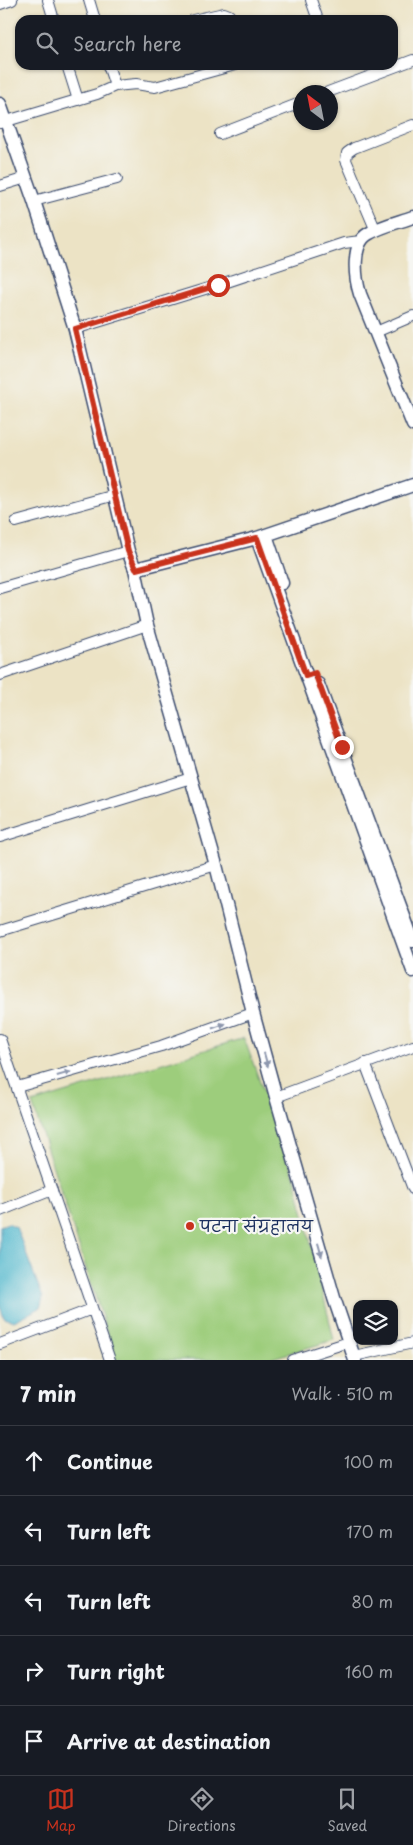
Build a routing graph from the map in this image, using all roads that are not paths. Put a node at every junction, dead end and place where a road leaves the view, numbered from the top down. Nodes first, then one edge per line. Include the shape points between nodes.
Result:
1 (12, 0) edge
2 (48, 0) edge
3 (90, 0) edge
4 (311, 0) edge
5 (0, 4) edge
6 (52, 15) edge
7 (94, 15) edge
8 (215, 15) edge
9 (229, 15) edge
10 (316, 15) edge
11 (413, 60) edge
12 (398, 66) edge
13 (69, 70) edge
14 (110, 70) edge
15 (217, 70) edge
16 (386, 70) edge
17 (115, 86) junction
18 (338, 88) edge
19 (78, 100) junction
20 (0, 104) edge
21 (293, 106) edge
22 (3, 122) edge
23 (413, 125) edge
24 (220, 134) dead end
25 (26, 178) junction
26 (117, 179) dead end
27 (0, 186) edge
28 (34, 201) junction
29 (413, 216) edge
30 (376, 231) junction
31 (361, 242) junction
32 (413, 316) edge
33 (75, 329) junction
34 (376, 332) junction
35 (413, 425) edge
36 (413, 485) edge
37 (115, 495) junction
38 (16, 522) dead end
39 (262, 537) junction
40 (128, 551) junction
41 (136, 569) junction
42 (0, 588) edge
43 (147, 625) junction
44 (310, 674) junction
45 (0, 675) edge
46 (191, 778) junction
47 (0, 837) edge
48 (216, 865) junction
49 (0, 931) edge
50 (413, 942) edge
51 (413, 971) edge
52 (253, 1013) junction
53 (0, 1039) edge
54 (413, 1046) edge
55 (365, 1063) junction
56 (17, 1087) junction
57 (276, 1097) junction
58 (413, 1189) edge
59 (52, 1190) junction
60 (0, 1211) edge
61 (92, 1309) junction
62 (349, 1342) junction
63 (413, 1343) edge
64 (0, 1344) edge
65 (354, 1358) edge
66 (110, 1360) edge
67 (293, 1360) edge

1 - 5 street
2 - 6 street
3 - 7 street
4 - 10 street
8 - 9 street
11 - 12 street
13 - 19 street
14 - 17 street
15 - 17 street via 154,87 136,84
16 - 18 street
17 - 19 street
19 - 22 street
20 - 22 street
21 - 24 street
22 - 25 street
23 - 30 street via 347,153 346,160
25 - 27 street
25 - 28 street
26 - 28 street
28 - 33 street
29 - 30 street
30 - 31 street via 367,234
31 - 33 street via 344,243
31 - 34 street via 356,262 357,284
32 - 34 street
33 - 37 street
34 - 35 street
36 - 39 street
37 - 38 street
37 - 40 street
39 - 41 street
39 - 44 street
40 - 41 street
40 - 42 street
41 - 43 street
43 - 45 street
43 - 46 street
44 - 50 street
44 - 51 street
46 - 47 street
46 - 48 street
48 - 49 street
48 - 52 street
56 -> 52 street via 161,1046
52 -> 57 street
53 - 56 street
54 - 55 street
55 - 57 street
55 - 58 street
56 - 59 street
57 -> 62 street
59 - 60 street
59 - 61 street
61 - 64 street
61 - 66 street
62 - 65 street
62 - 67 street
63 - 65 street

